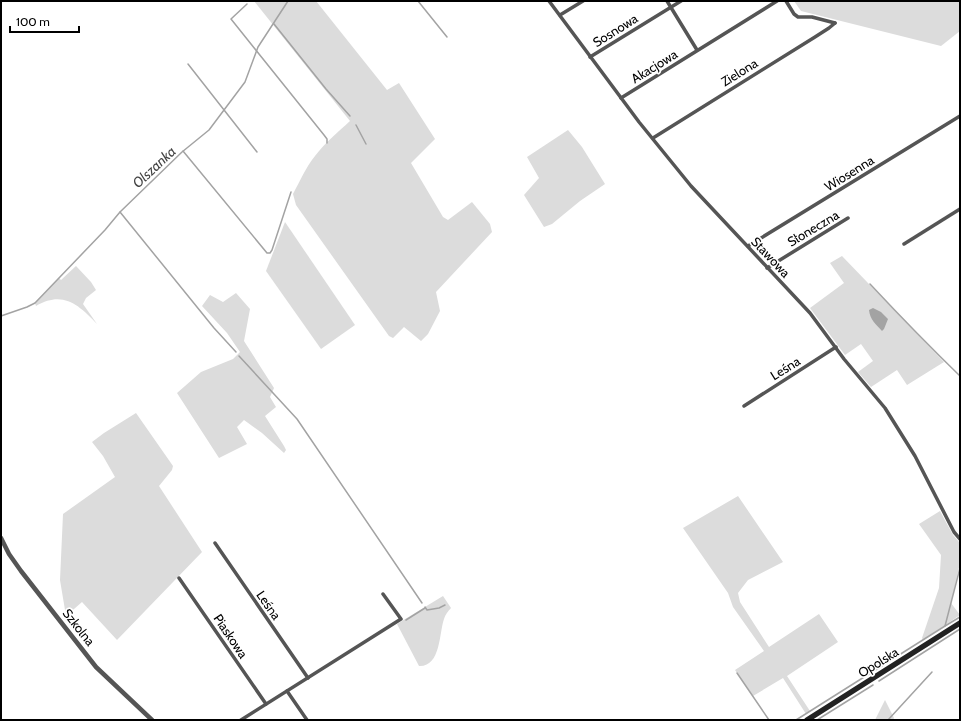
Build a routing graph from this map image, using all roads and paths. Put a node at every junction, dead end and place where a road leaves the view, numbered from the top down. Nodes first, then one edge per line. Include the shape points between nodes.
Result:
1 (549, 1) edge
2 (583, 1) edge
3 (667, 1) edge
4 (682, 1) edge
5 (776, 1) edge
6 (786, 1) edge
7 (671, 8) junction
8 (560, 15) junction
9 (697, 50) junction
10 (590, 57) junction
11 (621, 98) junction
12 (960, 116) edge
13 (653, 138) junction
14 (960, 209) edge
15 (848, 218) dead end
16 (904, 244) dead end
17 (748, 246) junction
18 (767, 268) junction
19 (836, 347) junction
20 (744, 406) dead end
21 (1, 538) edge
22 (960, 539) edge
23 (215, 543) dead end
24 (179, 578) dead end
25 (383, 594) dead end
26 (960, 624) edge
27 (308, 678) junction
28 (287, 691) junction
29 (266, 704) junction
30 (244, 719) edge
31 (152, 720) edge
32 (307, 720) edge
33 (807, 720) edge

1 - 8 street, Stawowa
2 - 8 street
3 - 7 street
4 - 7 street, Sosnowa
5 - 9 street, Akacjowa
6 - 13 street, Zielona via 798,17 835,22 830,28
7 - 9 street, Akacjowa
7 - 10 street, Sosnowa
8 - 10 street, Stawowa
9 - 11 street, Akacjowa
10 - 11 street, Stawowa
11 - 13 street, Stawowa
12 - 17 street, Wiosenna
13 - 17 street, Stawowa via 691,186
14 - 16 street
15 - 18 street, Słoneczna
17 - 18 street, Stawowa
18 - 19 street, Stawowa via 810,313
19 - 20 street, Leśna
19 - 22 street, Stawowa via 885,408
21 - 31 street, Szkolna via 21,571 96,667
23 - 27 street, Leśna
24 - 29 street, Piaskowa
25 - 27 street via 401,619
26 - 33 main road, Opolska
27 - 28 street
28 - 29 street
28 - 32 street
29 - 30 street

